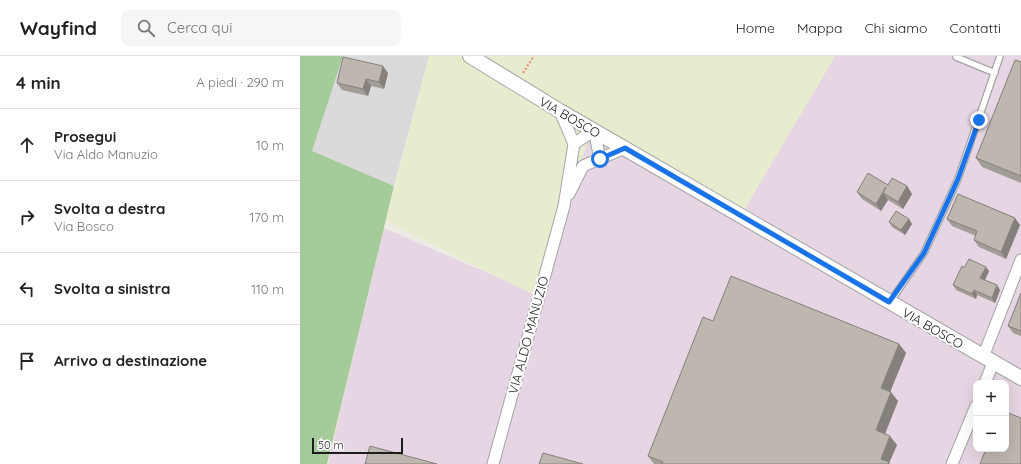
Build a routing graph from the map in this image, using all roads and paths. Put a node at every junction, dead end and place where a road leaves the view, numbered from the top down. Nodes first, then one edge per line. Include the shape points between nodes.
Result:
1 (470, 56) edge
2 (534, 56) edge
3 (956, 56) edge
4 (1000, 56) edge
5 (995, 73) junction
6 (516, 84) junction
7 (560, 111) junction
8 (594, 130) junction
9 (574, 144) junction
10 (625, 148) junction
11 (600, 159) junction
12 (564, 206) junction
13 (1021, 260) edge
14 (889, 302) junction
15 (988, 360) junction
16 (1021, 378) edge
17 (985, 380) edge
18 (973, 413) edge
19 (493, 464) edge
20 (952, 464) edge

1 - 6 street, VIA BOSCO
2 - 6 path
3 - 5 lane
4 - 5 lane
5 - 14 lane via 958,179 940,219 924,253
6 - 7 street, VIA BOSCO
7 - 8 street, VIA BOSCO
7 - 9 street
8 - 9 street
8 - 10 street, VIA BOSCO
8 - 11 street
9 - 12 street, VIA ALDO MANUZIO
10 - 11 street, VIA ALDO MANUZIO
10 - 14 street, VIA BOSCO
11 - 12 street, VIA ALDO MANUZIO via 583,166
12 - 19 street, VIA ALDO MANUZIO
13 - 15 street
14 - 15 street, VIA BOSCO
15 - 16 street, VIA BOSCO
15 - 17 street
18 - 20 street

